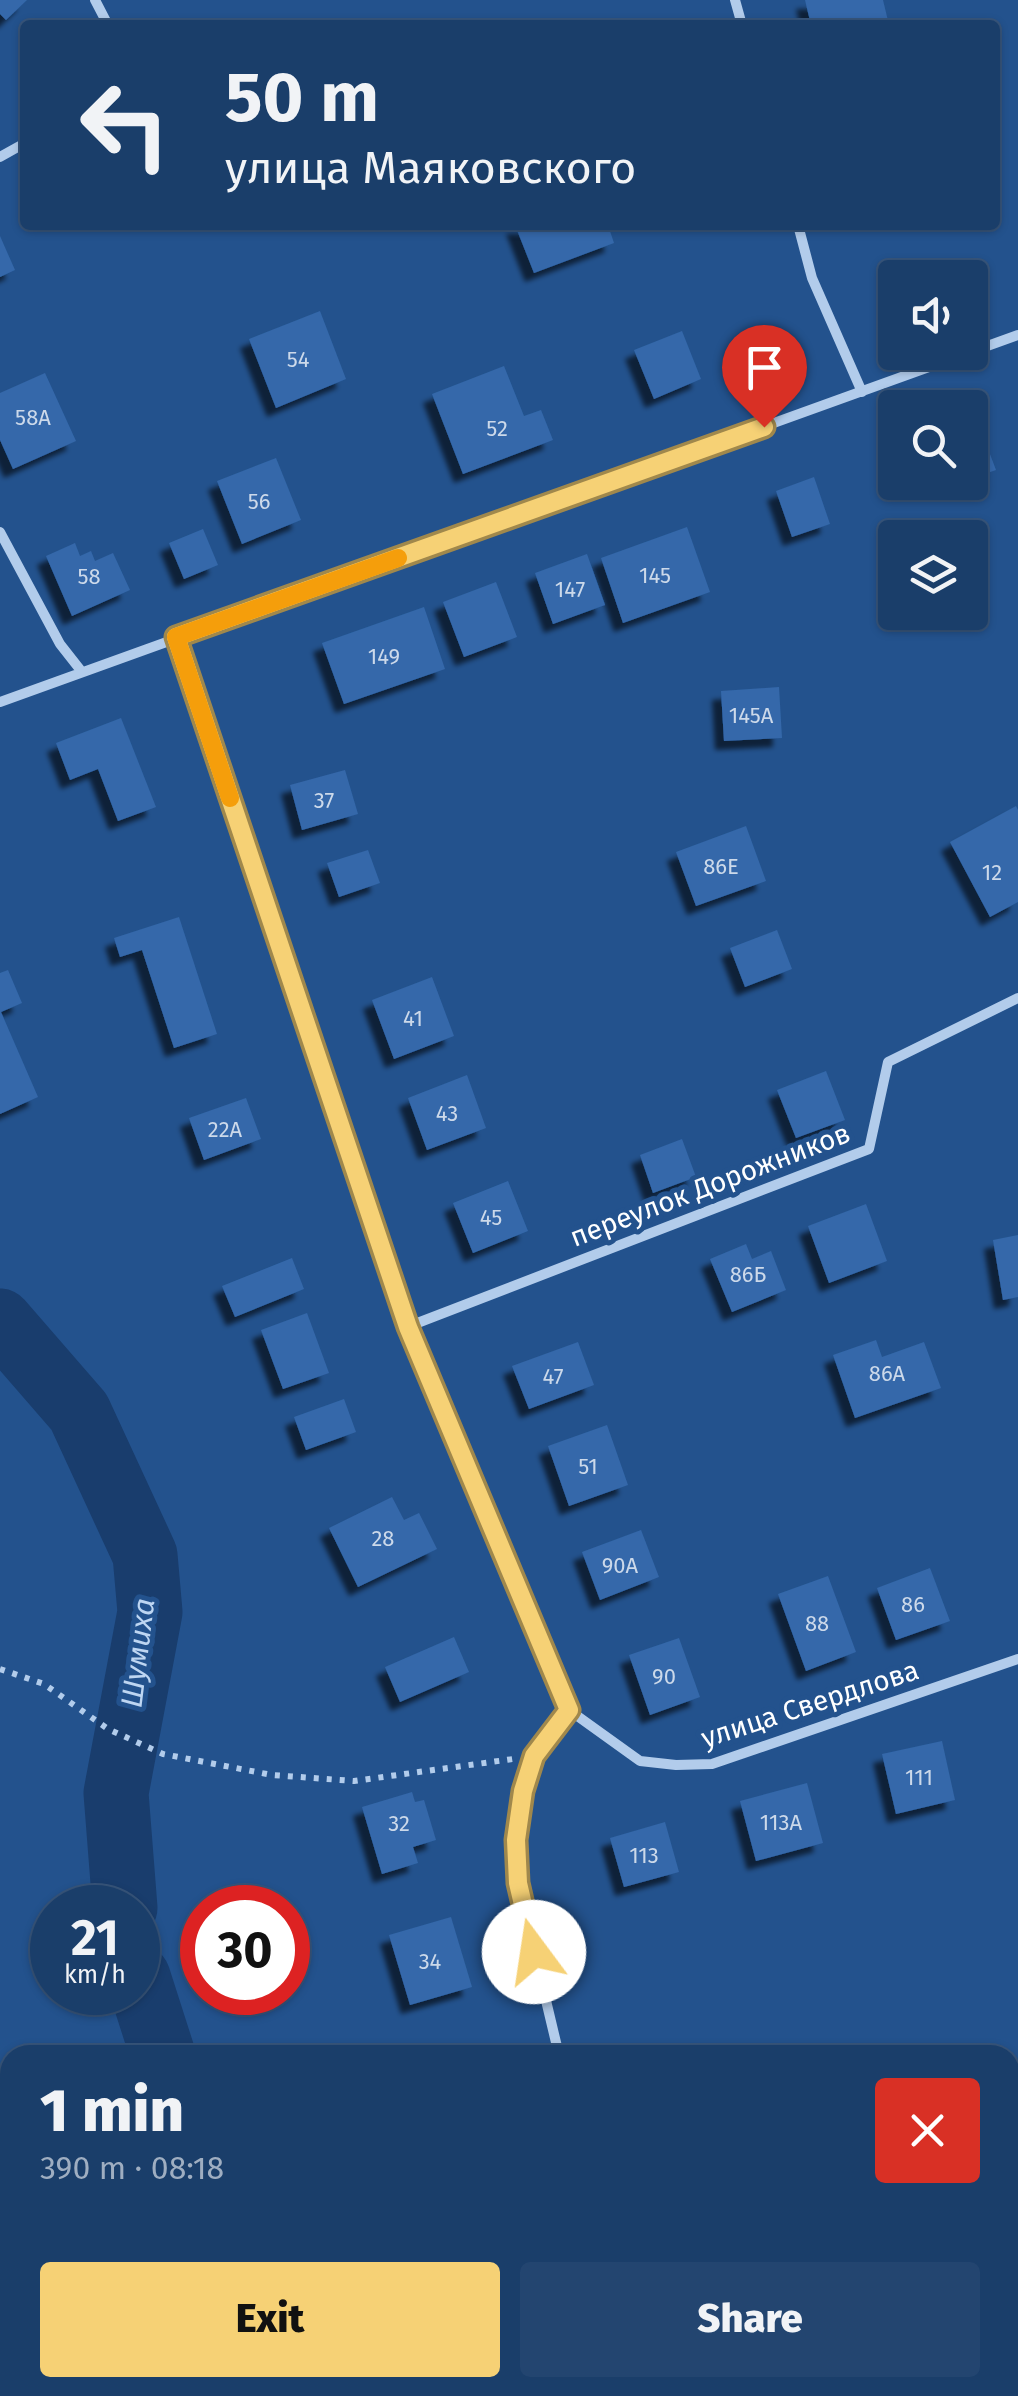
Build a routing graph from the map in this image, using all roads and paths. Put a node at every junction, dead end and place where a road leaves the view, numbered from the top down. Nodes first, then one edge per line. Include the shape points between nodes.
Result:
1 (799, 230) edge
2 (1018, 335) edge
3 (862, 392) junction
4 (0, 532) edge
5 (176, 637) junction
6 (82, 672) junction
7 (0, 702) edge
8 (1018, 998) edge
9 (408, 1327) junction
10 (1018, 1659) edge
11 (0, 1669) edge
12 (569, 1710) junction
13 (534, 1756) junction
14 (557, 2045) edge

1 - 3 street via 812,278
2 - 3 street
3 - 5 street
4 - 6 street
5 - 6 street
5 - 9 street
6 - 7 street
8 - 9 street, переулок Дорожников via 888,1062 869,1149
9 - 12 street
10 - 12 street, улица Свердлова via 712,1764 640,1760
11 - 13 path via 44,1684 108,1729 163,1754 272,1775 354,1781
12 - 13 street
13 - 14 street via 516,1840 518,1883

